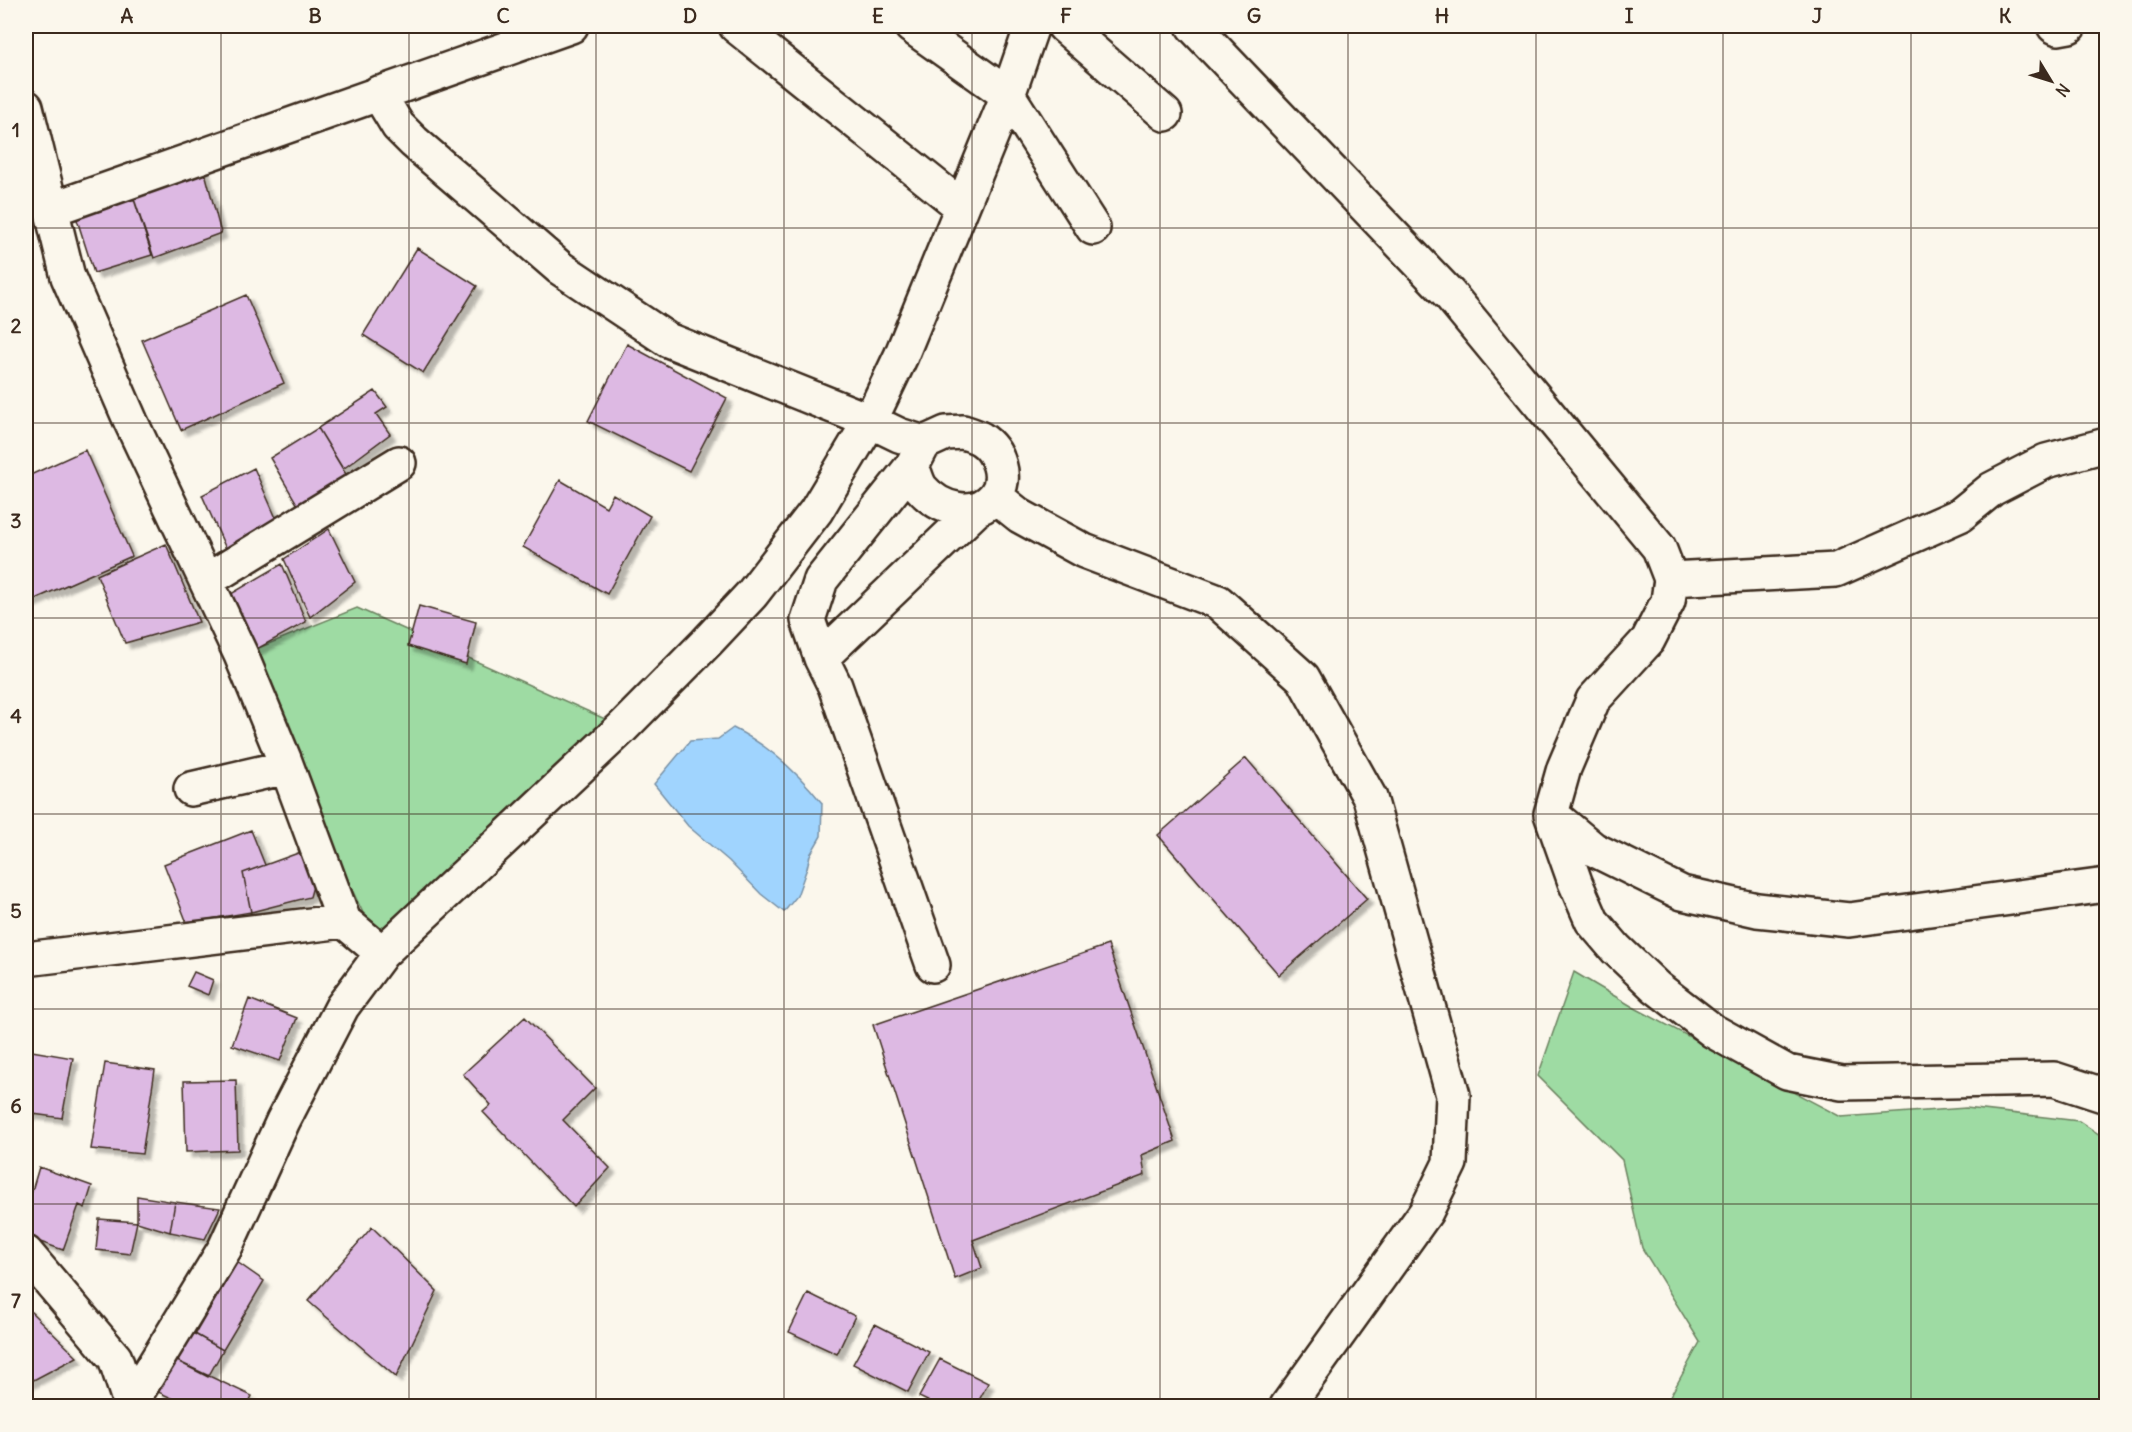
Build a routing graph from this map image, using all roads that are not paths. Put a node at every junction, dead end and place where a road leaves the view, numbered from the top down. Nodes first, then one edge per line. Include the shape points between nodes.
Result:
1 (571, 26) edge
2 (736, 26) edge
3 (911, 26) edge
4 (1032, 26) edge
5 (1064, 26) edge
6 (1193, 26) edge
7 (2055, 26) edge
8 (2068, 26) edge
9 (378, 93) junction
10 (1008, 96) junction
11 (26, 107) edge
12 (1165, 114) dead end
13 (962, 207) junction
14 (52, 208) junction
15 (1093, 228) dead end
16 (870, 421) junction
17 (2106, 445) edge
18 (918, 454) junction
19 (399, 463) dead end
20 (986, 503) junction
21 (1671, 579) junction
22 (206, 581) junction
23 (821, 658) junction
24 (284, 759) junction
25 (191, 789) dead end
26 (1551, 814) junction
27 (2106, 885) edge
28 (344, 921) junction
29 (27, 953) edge
30 (382, 953) junction
31 (933, 965) dead end
32 (2106, 1096) edge
33 (26, 1253) edge
34 (130, 1405) edge
35 (1287, 1407) edge

1 - 9 street
2 - 13 street
3 - 10 street
4 - 10 street
5 - 12 street
6 - 21 street via 1450,295 1659,548
7 - 8 street
9 - 14 street
9 - 16 street via 398,126 414,142 534,246 560,268 668,340
10 - 13 street
10 - 15 street
11 - 14 street
13 - 16 street
14 - 22 street via 68,277
16 - 18 street via 899,435
16 - 30 street via 816,511 752,594 623,727
17 - 21 street via 2046,461 1992,489 1960,514 1836,570
18 - 20 street via 920,487 938,502 956,510
18 - 20 street via 946,433 963,432 981,439 1001,465 1001,483
18 - 23 street via 820,580 808,620
19 - 22 street
20 - 23 street
20 - 35 street via 1084,550 1218,602 1303,678 1370,798 1453,1095 1450,1163 1426,1212
21 - 26 street via 1668,601 1648,640 1593,700 1564,768
22 - 24 street
23 - 31 street via 835,686
24 - 25 street via 278,769
24 - 28 street
26 - 27 street via 1593,849 1682,893 1757,910 1849,920
26 - 32 street via 1592,921 1616,949 1656,987 1713,1031 1787,1072 1842,1083 2054,1079
28 - 29 street
28 - 30 street
30 - 34 street via 342,1007 283,1121 225,1248
33 - 34 street via 115,1359

